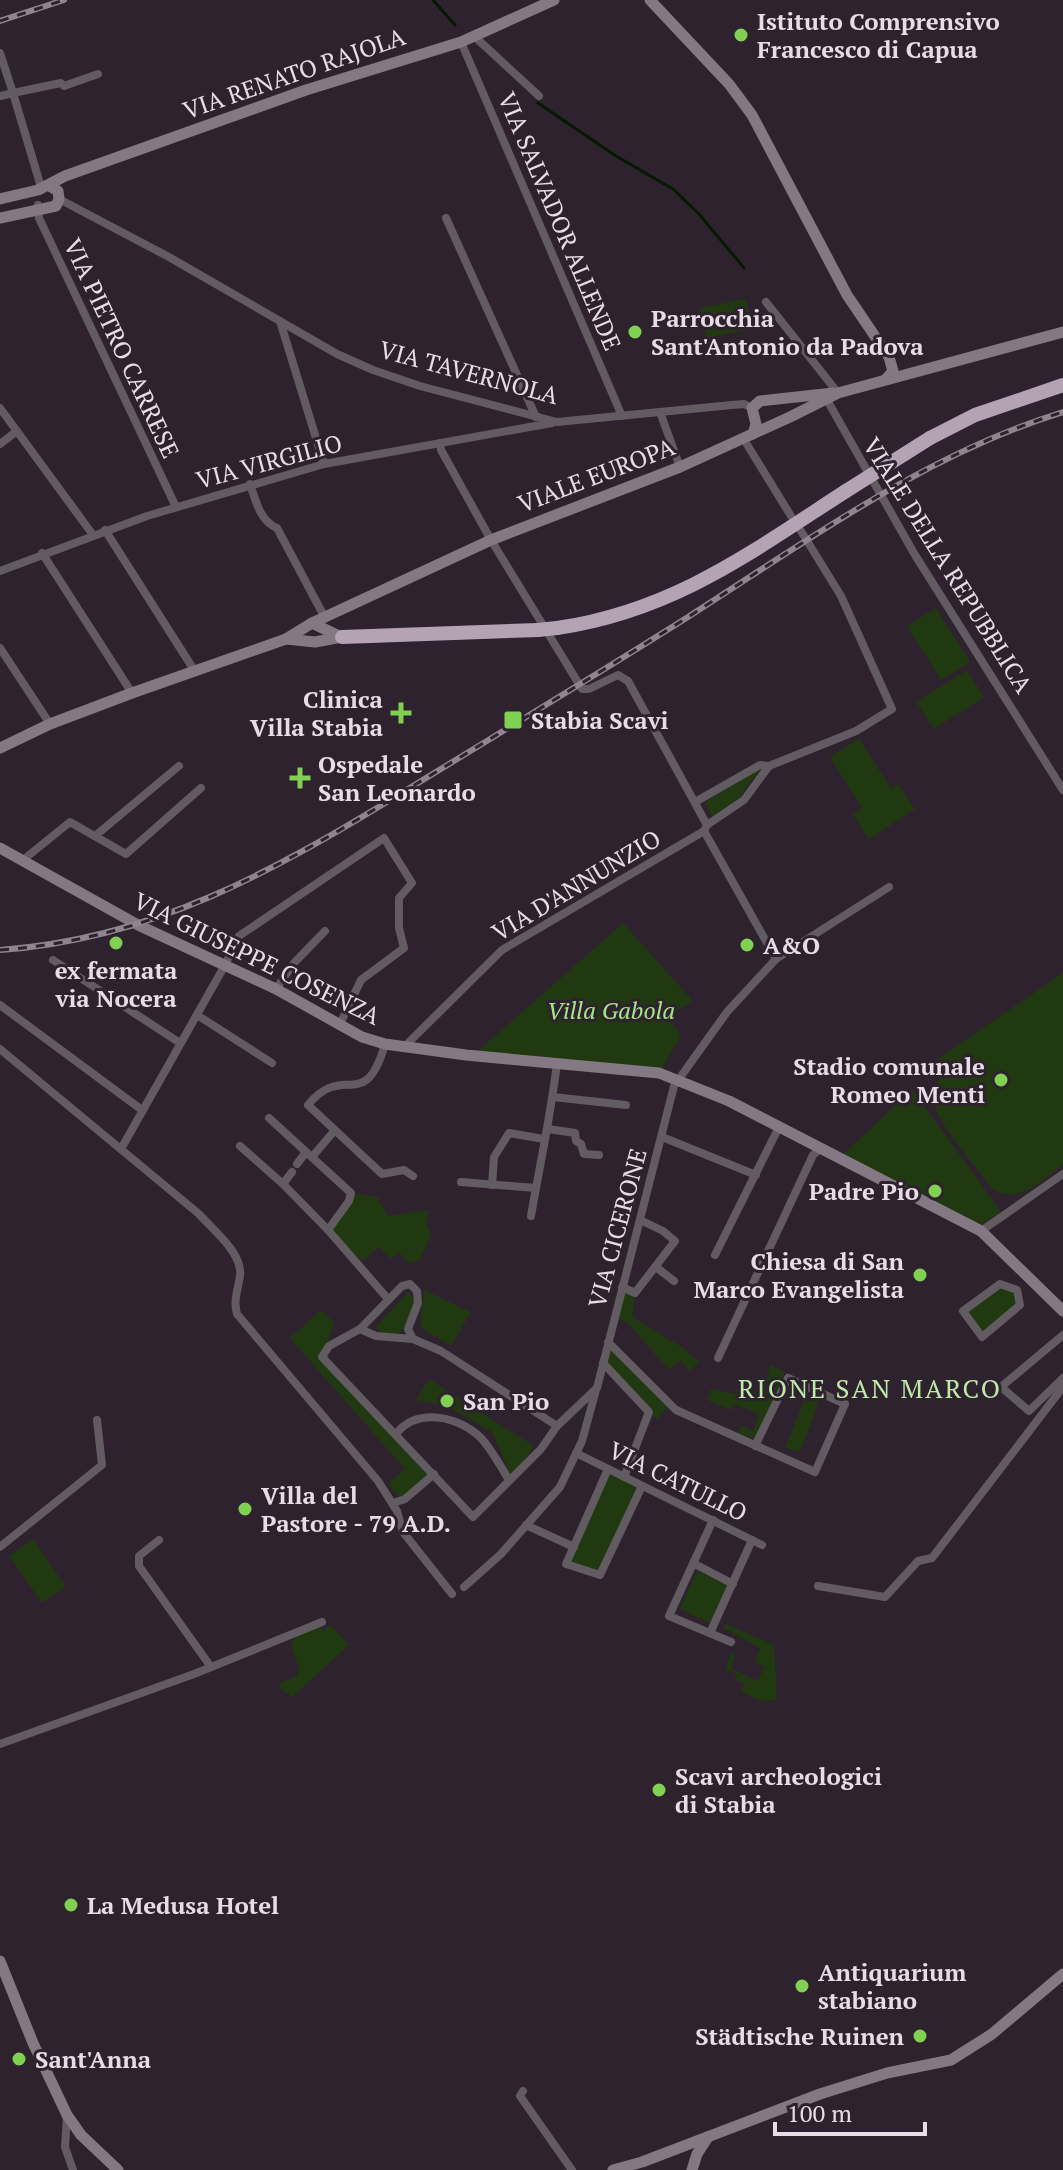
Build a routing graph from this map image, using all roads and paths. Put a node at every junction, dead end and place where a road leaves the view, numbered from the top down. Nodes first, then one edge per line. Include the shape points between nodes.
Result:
1 (554, 0) edge
2 (650, 0) edge
3 (474, 36) junction
4 (461, 42) junction
5 (0, 53) edge
6 (98, 74) dead end
7 (13, 93) junction
8 (0, 96) edge
9 (539, 96) dead end
10 (42, 187) junction
11 (3, 199) edge
12 (59, 199) junction
13 (40, 208) junction
14 (5, 217) edge
15 (446, 218) dead end
16 (766, 302) dead end
17 (280, 321) junction
18 (1063, 332) edge
19 (889, 357) junction
20 (918, 370) junction
21 (885, 379) junction
22 (1063, 385) edge
23 (832, 396) junction
24 (786, 397) junction
25 (0, 408) edge
26 (752, 408) junction
27 (660, 412) junction
28 (622, 416) junction
29 (536, 417) junction
30 (790, 417) junction
31 (557, 422) junction
32 (17, 431) junction
33 (755, 431) junction
34 (440, 443) junction
35 (0, 444) edge
36 (324, 464) junction
37 (680, 467) junction
38 (250, 484) junction
39 (176, 507) junction
40 (791, 516) dead end
41 (105, 530) junction
42 (801, 531) dead end
43 (93, 535) junction
44 (491, 540) junction
45 (42, 553) junction
46 (0, 571) edge
47 (316, 629) junction
48 (342, 637) joint
49 (0, 648) edge
50 (194, 670) junction
51 (132, 693) junction
52 (50, 724) junction
53 (0, 748) edge
54 (179, 766) dead end
55 (769, 766) junction
56 (201, 788) dead end
57 (1063, 790) edge
58 (695, 802) junction
59 (705, 828) junction
60 (95, 836) junction
61 (0, 848) edge
62 (23, 860) junction
63 (889, 887) dead end
64 (325, 931) dead end
65 (776, 959) junction
66 (53, 960) dead end
67 (225, 965) junction
68 (276, 989) junction
69 (0, 1005) edge
70 (197, 1015) junction
71 (339, 1026) junction
72 (180, 1043) junction
73 (385, 1044) junction
74 (404, 1047) junction
75 (0, 1049) edge
76 (272, 1063) dead end
77 (557, 1063) junction
78 (679, 1079) junction
79 (553, 1097) junction
80 (626, 1105) dead end
81 (142, 1110) junction
82 (269, 1118) dead end
83 (779, 1127) junction
84 (548, 1129) junction
85 (335, 1130) junction
86 (662, 1137) junction
87 (544, 1139) junction
88 (240, 1146) dead end
89 (121, 1149) junction
90 (820, 1149) junction
91 (309, 1154) junction
92 (599, 1155) dead end
93 (1063, 1174) edge
94 (756, 1175) junction
95 (413, 1176) dead end
96 (461, 1182) dead end
97 (283, 1184) junction
98 (492, 1185) junction
99 (536, 1188) junction
100 (531, 1216) dead end
101 (640, 1220) junction
102 (328, 1230) junction
103 (981, 1231) junction
104 (715, 1255) dead end
105 (656, 1267) junction
106 (1030, 1279) junction
107 (674, 1281) dead end
108 (622, 1287) junction
109 (1017, 1290) junction
110 (388, 1299) junction
111 (1063, 1311) edge
112 (360, 1329) junction
113 (1063, 1335) edge
114 (413, 1339) junction
115 (608, 1342) junction
116 (718, 1358) dead end
117 (603, 1363) junction
118 (1063, 1378) edge
119 (1063, 1387) edge
120 (597, 1388) junction
121 (97, 1420) dead end
122 (557, 1426) junction
123 (396, 1434) junction
124 (755, 1446) junction
125 (576, 1453) junction
126 (608, 1469) junction
127 (434, 1474) junction
128 (624, 1477) junction
129 (509, 1480) junction
130 (642, 1486) junction
131 (393, 1503) junction
132 (713, 1520) junction
133 (526, 1525) junction
134 (159, 1540) dead end
135 (752, 1540) junction
136 (762, 1545) dead end
137 (0, 1547) edge
138 (574, 1547) junction
139 (693, 1563) junction
140 (733, 1584) junction
141 (818, 1586) dead end
142 (464, 1587) dead end
143 (452, 1594) dead end
144 (322, 1622) dead end
145 (710, 1633) junction
146 (731, 1642) dead end
147 (211, 1667) junction
148 (0, 1744) edge
149 (0, 1961) edge
150 (1063, 1974) edge
151 (523, 2091) dead end
152 (67, 2115) junction
153 (708, 2137) junction
154 (73, 2170) edge
155 (118, 2170) edge
156 (572, 2170) edge
157 (613, 2170) edge
158 (692, 2170) edge

1 - 3 main road, VIA RENATO RAJOLA
2 - 19 main road via 752,115 847,295
3 - 4 main road, VIA RENATO RAJOLA
3 - 9 street
4 - 10 main road, VIA RENATO RAJOLA via 306,90
4 - 28 street, VIA SALVADOR ALLENDE
5 - 7 street
6 - 7 street via 64,86
7 - 8 street
7 - 10 street
10 - 11 main road, VIA RENATO RAJOLA
10 - 12 main road via 58,191
10 - 13 main road via 35,197
11 - 14 main road
12 - 13 main road via 52,208
12 - 17 street, VIA TAVERNOLA
13 - 14 main road
13 - 39 street, VIA PIETRO CARRESE
15 - 29 street
16 - 23 street
17 - 29 street, VIA TAVERNOLA via 373,370
17 - 36 street
18 - 20 main road
19 - 20 main road
19 - 21 main road via 893,371
20 - 21 main road
21 - 23 main road, VIALE EUROPA
22 - 48 highway, bridge via 975,415 930,438 721,571 637,610 538,630
23 - 24 main road, VIA TAVERNOLA
23 - 30 main road, VIALE EUROPA
23 - 57 street, VIALE DELLA REPUBBLICA via 833,414 915,555
24 - 26 main road, VIA TAVERNOLA via 760,401
24 - 30 main road via 794,407
25 - 32 street
26 - 27 street, VIA TAVERNOLA via 744,404
26 - 33 main road
27 - 28 street, VIA TAVERNOLA
27 - 37 street
28 - 31 street, VIA TAVERNOLA
29 - 31 street, VIA TAVERNOLA
30 - 33 main road, VIALE EUROPA
31 - 34 street, VIA VIRGILIO
32 - 35 street
32 - 43 street
33 - 37 main road, VIALE EUROPA
33 - 40 street
34 - 36 street, VIA VIRGILIO
34 - 44 street
36 - 38 street, VIA VIRGILIO
37 - 44 main road, VIALE EUROPA
38 - 39 street, VIA VIRGILIO
38 - 47 street via 261,512 277,528
39 - 41 street, VIA VIRGILIO
41 - 43 street, VIA VIRGILIO
41 - 50 street
42 - 55 street via 841,596 892,709 856,731
43 - 45 street, VIA VIRGILIO
44 - 47 main road, VIALE EUROPA
44 - 58 street via 582,689 618,675 628,681
45 - 46 street, VIA VIRGILIO
45 - 51 street
47 - 48 main road
47 - 50 main road, VIALE EUROPA
49 - 52 street
50 - 51 main road
51 - 52 main road
52 - 53 main road
54 - 60 street
55 - 58 street via 760,765
55 - 59 street, VIA D'ANNUNZIO via 744,800
56 - 60 street via 126,854
58 - 59 street
59 - 65 street
59 - 74 street, VIA D'ANNUNZIO via 502,950
60 - 62 street via 70,822
61 - 62 main road, VIA GIUSEPPE COSENZA
62 - 67 main road, VIA GIUSEPPE COSENZA via 138,925
63 - 65 street, VIA CICERONE
64 - 68 street
65 - 78 street, VIA CICERONE via 727,1012
66 - 72 street
67 - 68 main road, VIA GIUSEPPE COSENZA
67 - 70 street
67 - 71 street via 239,936 384,838 412,883 399,898 404,948 361,980
68 - 71 main road, VIA GIUSEPPE COSENZA
69 - 81 street
70 - 72 street
70 - 76 street
71 - 73 main road, VIA GIUSEPPE COSENZA
72 - 81 street
73 - 74 main road, VIA GIUSEPPE COSENZA
73 - 85 street via 370,1080 330,1085 308,1105
74 - 77 main road, VIA GIUSEPPE COSENZA
75 - 89 street
77 - 78 main road, VIA GIUSEPPE COSENZA
77 - 79 street
78 - 83 main road, VIA GIUSEPPE COSENZA
78 - 86 street, VIA CICERONE
79 - 80 street
79 - 84 street
81 - 89 street
82 - 91 street
83 - 90 main road, VIA GIUSEPPE COSENZA
83 - 94 street
84 - 87 street
84 - 92 street via 575,1133 584,1154
85 - 91 street
85 - 95 street via 382,1174 404,1170
86 - 94 street
86 - 101 street, VIA CICERONE
87 - 98 street via 509,1133 494,1157
87 - 99 street
88 - 97 street
89 - 131 street via 227,1244 241,1271 237,1314
90 - 103 main road, VIA GIUSEPPE COSENZA
90 - 116 street
91 - 97 street
91 - 102 street via 351,1193
93 - 103 street
94 - 104 street
96 - 98 street
97 - 102 street
98 - 99 street
99 - 100 street
101 - 105 street via 675,1241
101 - 108 street, VIA CICERONE
102 - 110 street
103 - 106 main road, VIA GIUSEPPE COSENZA
105 - 107 street
105 - 108 street via 635,1293
106 - 109 street
106 - 111 main road, VIA GIUSEPPE COSENZA
108 - 115 street, VIA CICERONE
109 - 109 street via 1020,1305 982,1337 963,1311 1000,1284
110 - 112 street
110 - 114 street via 402,1286 410,1284 417,1291 408,1329
112 - 114 street
112 - 123 street via 329,1346 322,1357
113 - 118 street via 1001,1387 1029,1411
114 - 122 street via 441,1351
115 - 117 street, VIA CICERONE
115 - 124 street via 676,1410
117 - 120 street, VIA CICERONE
117 - 128 street via 649,1412
119 - 141 street via 932,1558 918,1561 885,1597
120 - 122 street
120 - 125 street, VIA CICERONE
121 - 137 street via 102,1465
122 - 129 street
123 - 127 street
123 - 129 street via 413,1421 444,1418 482,1439
124 - 124 street via 788,1378 845,1404 815,1472
125 - 126 street, VIA CATULLO
125 - 133 street, VIA CICERONE via 560,1487
126 - 128 street, VIA CATULLO
126 - 138 street
127 - 129 street via 473,1517
127 - 131 street
128 - 130 street, VIA CATULLO
130 - 132 street, VIA CATULLO
130 - 138 street via 600,1575 566,1564
131 - 143 street via 403,1532
132 - 135 street, VIA CATULLO
132 - 139 street
133 - 138 street
133 - 142 street, VIA CICERONE
134 - 147 street via 139,1556 139,1566
135 - 136 street, VIA CATULLO
135 - 140 street
139 - 140 street
139 - 145 street via 669,1616
140 - 145 street
144 - 147 street
145 - 146 street
147 - 148 street
149 - 152 main road
150 - 153 main road via 992,2034 951,2060 873,2077
151 - 156 street via 520,2096
152 - 154 street via 65,2147
152 - 155 main road
153 - 157 main road
153 - 158 main road

